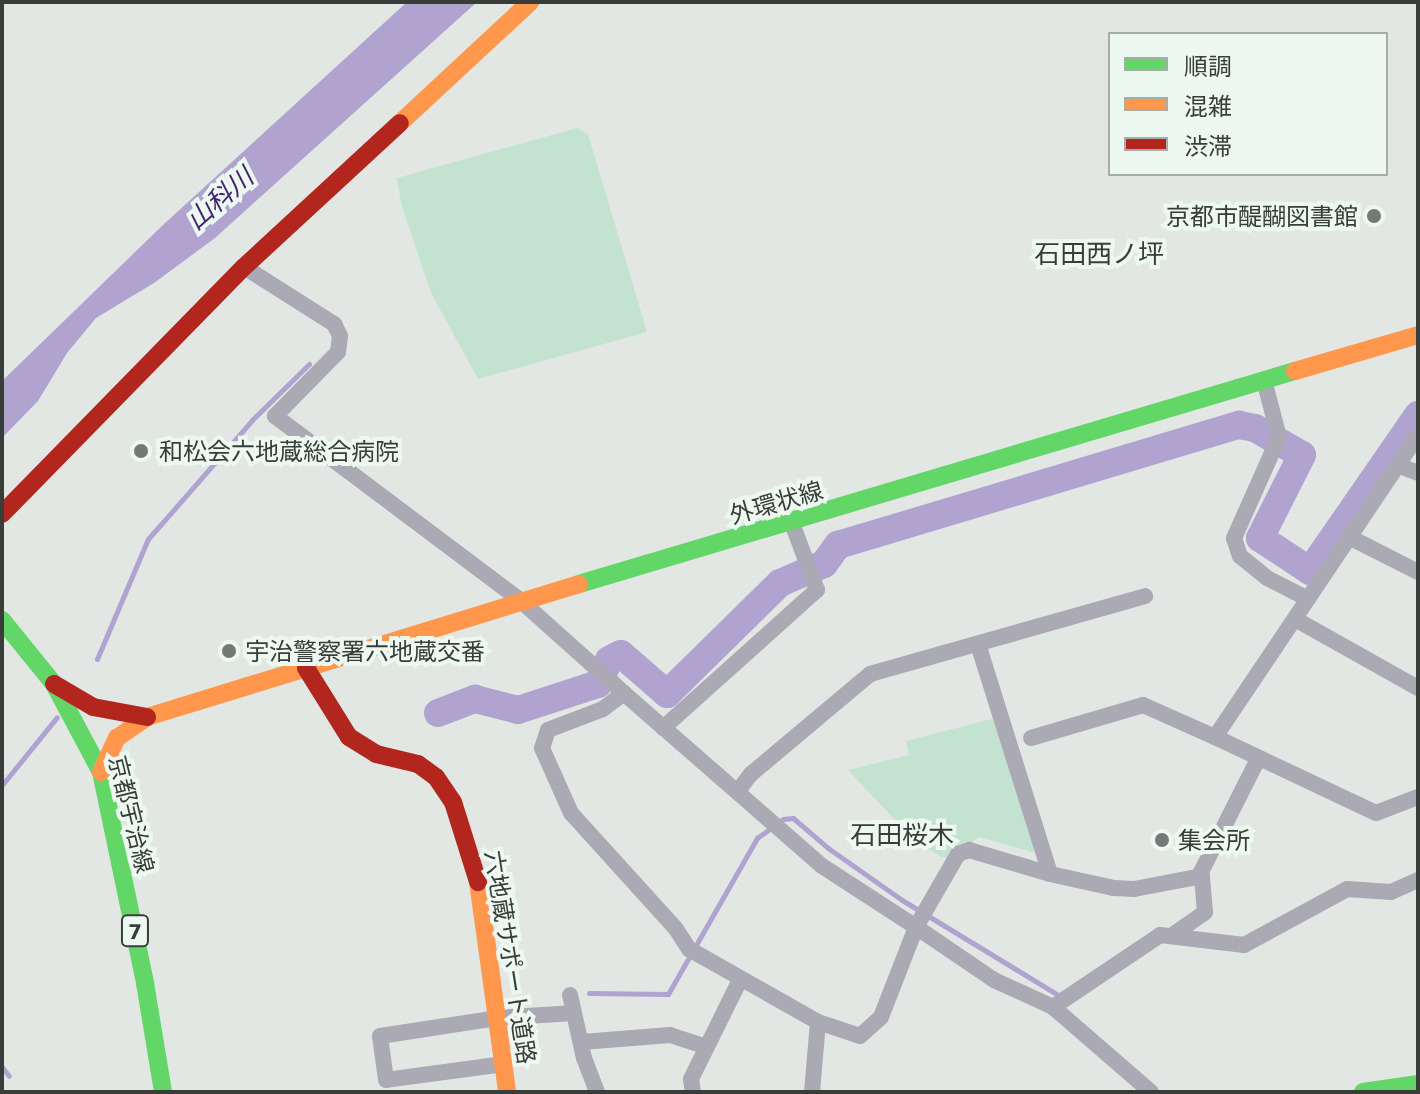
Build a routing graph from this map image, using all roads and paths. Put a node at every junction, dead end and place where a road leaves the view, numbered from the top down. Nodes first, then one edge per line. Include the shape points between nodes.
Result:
1 (530, 2) edge
2 (244, 267) junction
3 (1418, 335) edge
4 (1264, 380) junction
5 (1418, 435) edge
6 (1400, 466) junction
7 (1418, 473) edge
8 (2, 514) edge
9 (792, 523) junction
10 (1349, 537) junction
11 (1418, 572) edge
12 (1145, 596) dead end
13 (1308, 599) junction
14 (521, 601) junction
15 (1295, 619) junction
16 (2, 620) edge
17 (978, 644) junction
18 (306, 668) junction
19 (54, 684) junction
20 (618, 687) junction
21 (1418, 688) edge
22 (147, 717) junction
23 (663, 728) junction
24 (1215, 737) junction
25 (1031, 738) dead end
26 (1258, 759) junction
27 (101, 772) junction
28 (738, 791) junction
29 (1418, 797) edge
30 (1050, 874) junction
31 (1202, 876) junction
32 (1418, 880) edge
33 (916, 927) junction
34 (1174, 934) junction
35 (740, 980) junction
36 (570, 995) dead end
37 (1053, 1007) junction
38 (574, 1013) junction
39 (497, 1018) junction
40 (818, 1022) junction
41 (582, 1042) junction
42 (706, 1047) junction
43 (504, 1064) junction
44 (1418, 1084) edge
45 (163, 1092) edge
46 (507, 1092) edge
47 (597, 1092) edge
48 (693, 1092) edge
49 (812, 1092) edge
50 (1151, 1092) edge
51 (1363, 1092) edge

1 - 2 street
2 - 8 street
2 - 14 street via 334,324 340,336 338,352 275,416
3 - 4 street, 外環状線
4 - 9 street, 外環状線
4 - 13 street via 1278,441 1234,538 1240,556 1258,571
5 - 6 street
6 - 7 street
6 - 10 street
9 - 14 street, 外環状線
9 - 23 street via 817,590
10 - 11 street
10 - 13 street
12 - 17 street
13 - 15 street
14 - 18 street, 外環状線
14 - 20 street
15 - 21 street
15 - 24 street
16 - 19 street, 京都宇治線 / 7
17 - 28 street via 870,674 751,774
17 - 30 street
18 - 22 street, 外環状線
18 - 39 street, 六地蔵サポート道路 via 349,737 376,754 423,767 442,783 453,802 481,893
19 - 22 street, 外環状線 via 93,707
19 - 27 street, 京都宇治線 / 7
20 - 23 street
20 - 35 street via 603,709 548,730 542,748 549,768 571,813 689,949
22 - 27 street, 外環状線 via 117,738
23 - 28 street
24 - 25 street via 1143,705
24 - 26 street
26 - 29 street via 1376,813
26 - 31 street
27 - 45 street, 京都宇治線 / 7
28 - 33 street via 822,866
30 - 31 street via 1094,886 1134,889
30 - 33 street via 969,850 958,854
31 - 34 street via 1205,912
32 - 34 street via 1391,892 1347,889 1244,945
33 - 37 street via 994,980
33 - 40 street via 881,1017 860,1036
34 - 37 street via 1160,935
35 - 40 street
35 - 42 street
36 - 38 street
37 - 50 street
38 - 39 street
38 - 41 street
39 - 43 street, 六地蔵サポート道路
39 - 43 street via 380,1036 386,1080
40 - 49 street
41 - 42 street via 670,1035
41 - 47 street
42 - 48 street via 691,1079
43 - 46 street, 六地蔵サポート道路
44 - 51 street

